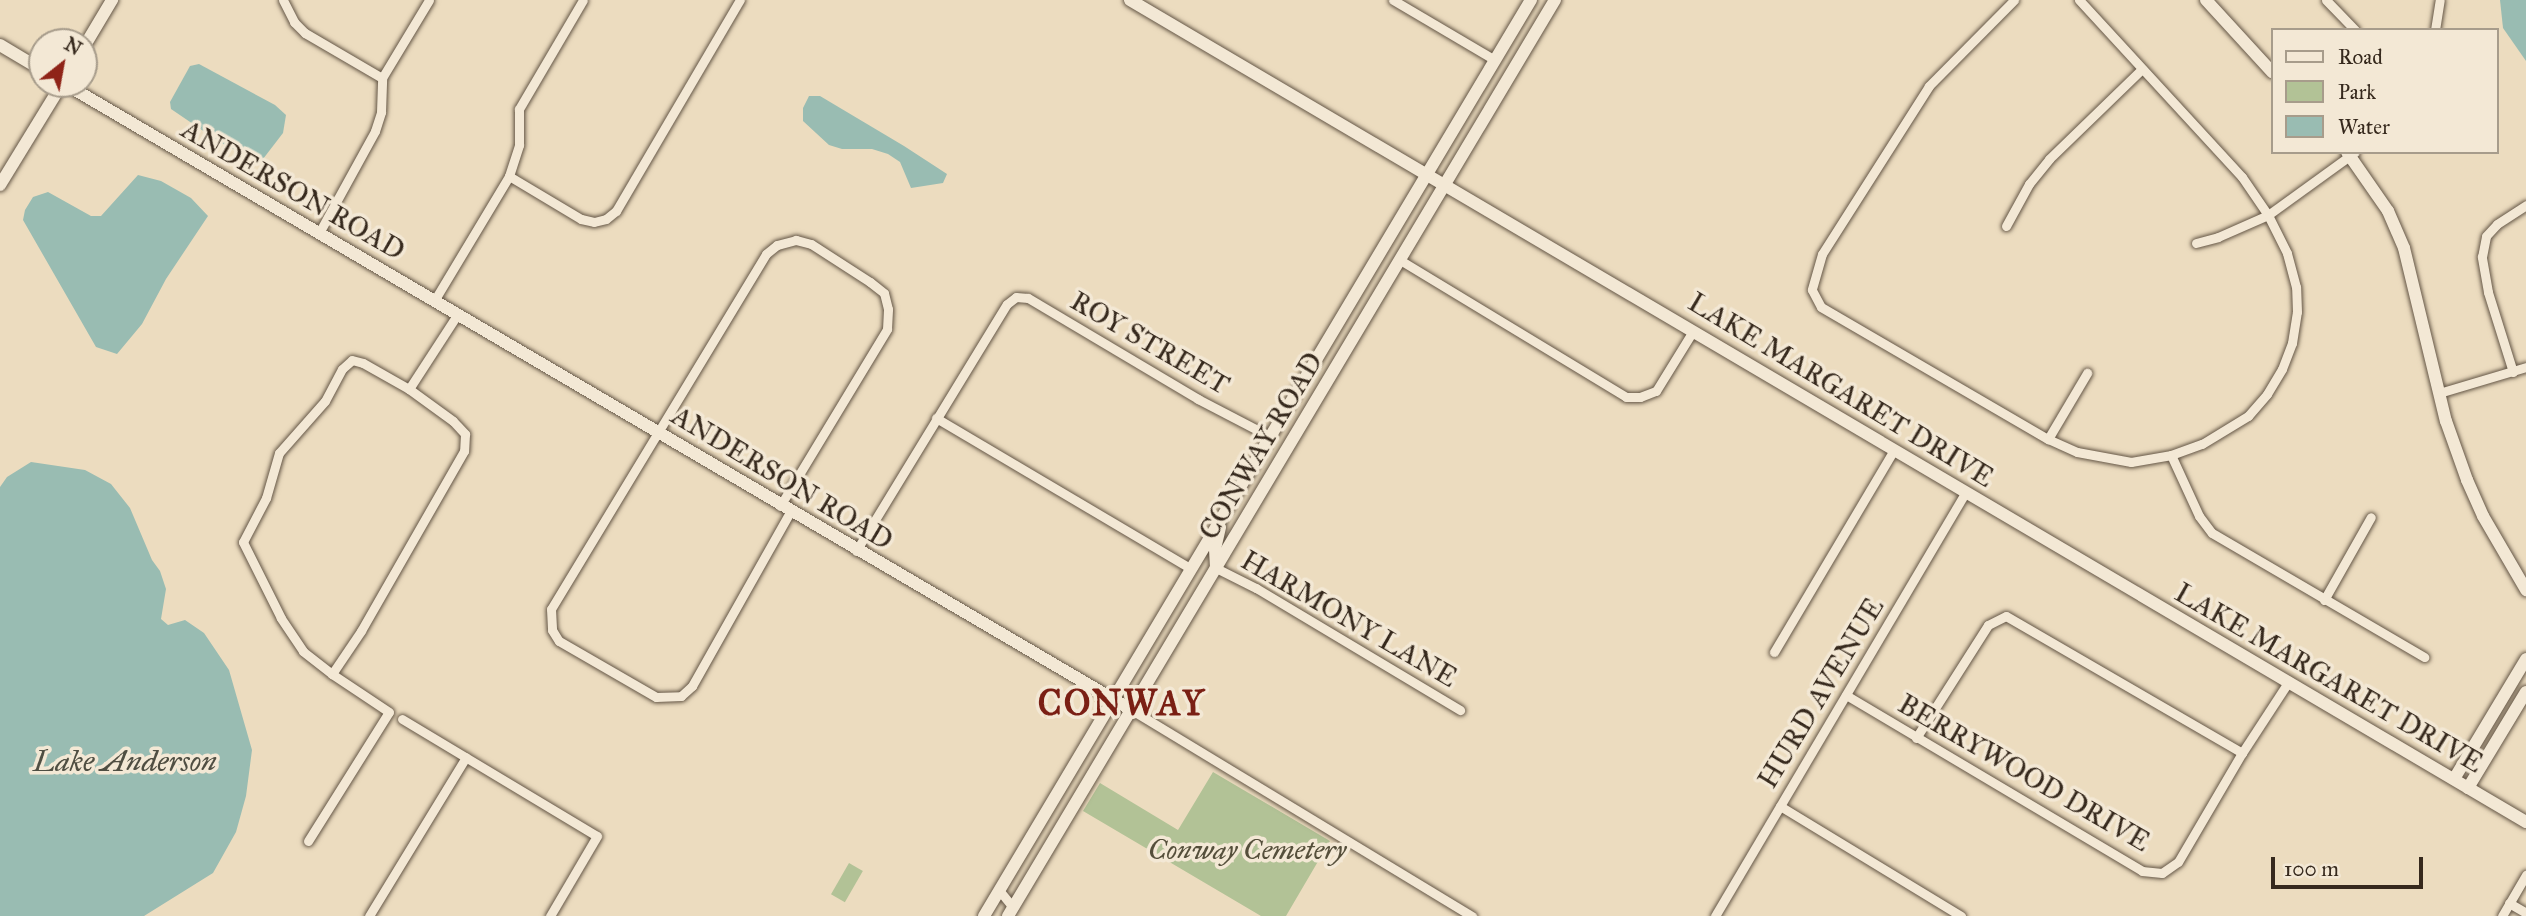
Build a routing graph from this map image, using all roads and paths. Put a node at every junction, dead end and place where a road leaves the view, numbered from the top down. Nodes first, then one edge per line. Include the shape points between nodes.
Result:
1 (112, 0) edge
2 (283, 0) edge
3 (429, 0) edge
4 (583, 0) edge
5 (740, 0) edge
6 (1130, 0) edge
7 (1393, 0) edge
8 (1531, 0) edge
9 (1555, 0) edge
10 (2014, 0) edge
11 (2079, 0) edge
12 (2206, 0) edge
13 (2326, 0) edge
14 (2440, 0) edge
15 (95, 28) edge
16 (2353, 28) edge
17 (2435, 28) edge
18 (0, 45) edge
19 (1495, 60) junction
20 (28, 62) edge
21 (2142, 69) junction
22 (2270, 70) edge
23 (382, 78) junction
24 (55, 98) edge
25 (88, 98) edge
26 (2351, 154) edge
27 (1428, 173) junction
28 (509, 176) junction
29 (1446, 184) junction
30 (0, 185) edge
31 (2526, 205) edge
32 (2268, 215) junction
33 (2006, 226) dead end
34 (319, 233) junction
35 (2196, 243) dead end
36 (1400, 260) junction
37 (434, 301) junction
38 (457, 315) junction
39 (1693, 331) junction
40 (2526, 367) edge
41 (2512, 372) junction
42 (2087, 373) dead end
43 (409, 389) junction
44 (2439, 393) junction
45 (936, 418) junction
46 (658, 433) junction
47 (1271, 437) junction
48 (2048, 439) junction
49 (1895, 450) junction
50 (2171, 455) junction
51 (1965, 493) junction
52 (785, 509) junction
53 (1223, 517) junction
54 (2371, 517) dead end
55 (856, 551) junction
56 (1216, 568) junction
57 (1191, 569) junction
58 (2526, 590) edge
59 (2325, 600) junction
60 (1774, 652) dead end
61 (2424, 657) dead end
62 (2526, 659) edge
63 (332, 674) junction
64 (2288, 681) junction
65 (2526, 692) edge
66 (1846, 695) junction
67 (1112, 698) junction
68 (1130, 709) junction
69 (1460, 710) dead end
70 (402, 719) dead end
71 (1916, 738) junction
72 (2242, 753) junction
73 (466, 757) junction
74 (2454, 779) junction
75 (2468, 788) junction
76 (1780, 806) junction
77 (2526, 822) edge
78 (307, 841) dead end
79 (2526, 875) edge
80 (999, 890) junction
81 (2509, 904) junction
82 (1011, 911) edge
83 (2526, 913) edge
84 (369, 916) edge
85 (550, 916) edge
86 (984, 916) edge
87 (1472, 916) edge
88 (1715, 916) edge
89 (1961, 916) edge
90 (2502, 916) edge

1 - 15 street
2 - 23 street via 305,33
3 - 23 street
4 - 28 street via 519,109 519,145
5 - 28 street via 616,211 606,219 581,219
6 - 27 street, LAKE MARGARET DRIVE
7 - 19 street
8 - 19 street, CONWAY ROAD
9 - 29 street, CONWAY ROAD
10 - 48 street via 1929,86 1822,254 1812,290 1832,314
11 - 21 street
12 - 22 street
13 - 16 street
14 - 17 street
18 - 20 street
19 - 27 street, CONWAY ROAD
21 - 32 street via 2242,177
21 - 33 street via 2049,159
23 - 34 street via 375,131
24 - 30 street
25 - 34 street, ANDERSON ROAD
26 - 32 street
26 - 44 street via 2388,211 2404,248
27 - 29 street, LAKE MARGARET DRIVE
27 - 47 street, CONWAY ROAD
28 - 37 street
29 - 36 street, CONWAY ROAD
29 - 39 street, LAKE MARGARET DRIVE
31 - 41 street via 2486,236 2482,257
32 - 35 street
32 - 50 street via 2287,253 2296,287 2295,323 2282,369 2248,416 2227,431
34 - 37 street, ANDERSON ROAD
36 - 39 street via 1626,397 1657,391
36 - 56 street, CONWAY ROAD
37 - 38 street, ANDERSON ROAD
38 - 43 street
38 - 46 street, ANDERSON ROAD
39 - 49 street, LAKE MARGARET DRIVE
40 - 41 street
41 - 44 street
42 - 48 street
43 - 63 street via 453,421 465,435 464,451
43 - 63 street via 363,363 352,360 342,369 325,401 279,453 266,498 243,541 303,652
44 - 58 street via 2467,480
45 - 47 street, ROY STREET via 1007,304 1017,297 1028,298
45 - 55 street
45 - 57 street
46 - 52 street, ANDERSON ROAD
46 - 52 street via 766,254 796,240 811,244 884,293 887,329
46 - 52 street via 551,609 552,630 559,641 656,697 681,696 691,686
47 - 53 street, CONWAY ROAD
48 - 50 street via 2103,459 2131,462
49 - 51 street, LAKE MARGARET DRIVE
49 - 60 street
50 - 59 street via 2199,516 2212,533
51 - 64 street, LAKE MARGARET DRIVE
51 - 66 street, HURD AVENUE
52 - 55 street, ANDERSON ROAD
53 - 56 street via 1215,549
53 - 57 street, CONWAY ROAD
54 - 59 street
55 - 67 street, ANDERSON ROAD
56 - 68 street, CONWAY ROAD
56 - 69 street, HARMONY LANE
57 - 67 street, CONWAY ROAD
59 - 61 street
62 - 74 street
63 - 78 street via 389,712
64 - 72 street, BERRYWOOD DRIVE
64 - 74 street, LAKE MARGARET DRIVE
65 - 75 street
66 - 71 street, BERRYWOOD DRIVE
66 - 76 street, HURD AVENUE
67 - 68 street, ANDERSON ROAD
67 - 80 street, CONWAY ROAD
68 - 82 street, CONWAY ROAD
68 - 87 street, ANDERSON ROAD
70 - 73 street
71 - 72 street via 1989,625 2006,616
71 - 72 street, BERRYWOOD DRIVE via 2142,871 2162,873 2178,862
73 - 84 street
73 - 85 street via 597,836
74 - 75 street, LAKE MARGARET DRIVE
75 - 77 street, LAKE MARGARET DRIVE
76 - 88 street, HURD AVENUE
76 - 89 street
79 - 81 street
80 - 82 street
80 - 86 street, CONWAY ROAD
81 - 83 street
81 - 90 street

